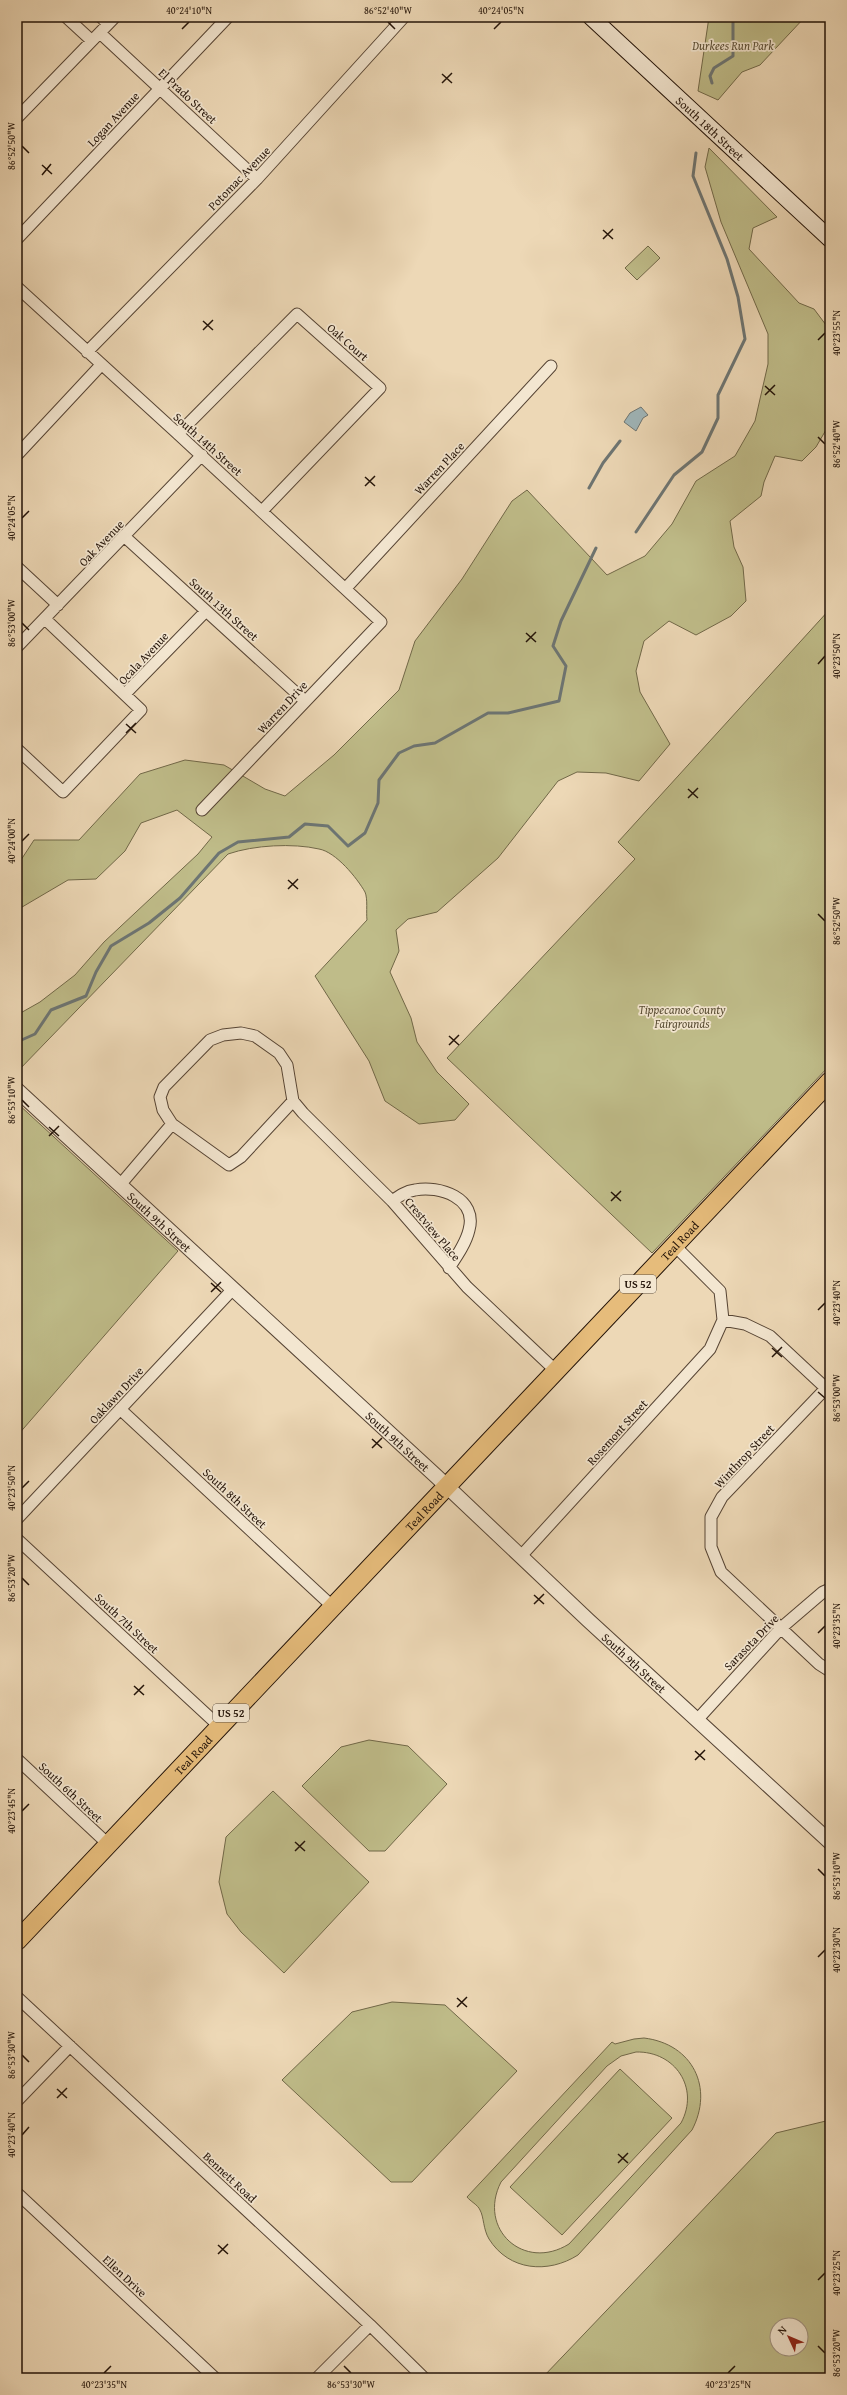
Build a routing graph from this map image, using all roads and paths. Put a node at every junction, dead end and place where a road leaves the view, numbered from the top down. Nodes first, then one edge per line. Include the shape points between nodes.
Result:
1 (66, 17) edge
2 (228, 17) edge
3 (404, 17) edge
4 (591, 17) edge
5 (108, 19) edge
6 (100, 33) junction
7 (91, 40) junction
8 (160, 88) junction
9 (17, 118) edge
10 (257, 179) junction
11 (17, 239) edge
12 (830, 239) edge
13 (17, 287) edge
14 (87, 352) junction
15 (101, 365) junction
16 (551, 366) dead end
17 (178, 434) junction
18 (17, 455) edge
19 (202, 455) junction
20 (262, 511) junction
21 (125, 537) junction
22 (17, 567) edge
23 (346, 588) junction
24 (58, 605) junction
25 (206, 611) junction
26 (44, 619) junction
27 (381, 622) joint
28 (17, 647) edge
29 (125, 694) junction
30 (305, 701) junction
31 (17, 749) edge
32 (202, 810) dead end
33 (830, 1081) edge
34 (17, 1090) edge
35 (293, 1101) junction
36 (172, 1124) junction
37 (120, 1185) junction
38 (392, 1200) junction
39 (675, 1246) junction
40 (449, 1268) junction
41 (233, 1289) junction
42 (723, 1320) junction
43 (556, 1371) junction
44 (829, 1388) edge
45 (120, 1410) junction
46 (446, 1486) junction
47 (17, 1519) edge
48 (17, 1538) edge
49 (521, 1556) junction
50 (830, 1589) edge
51 (332, 1606) junction
52 (781, 1628) junction
53 (830, 1671) edge
54 (696, 1720) junction
55 (219, 1726) junction
56 (17, 1759) edge
57 (830, 1842) edge
58 (108, 1844) junction
59 (17, 1941) edge
60 (17, 1997) edge
61 (70, 2046) junction
62 (17, 2102) edge
63 (17, 2193) edge
64 (370, 2325) junction
65 (215, 2378) edge
66 (317, 2378) edge
67 (424, 2378) edge

1 - 7 street
2 - 8 street, Logan Avenue
3 - 10 street, Potomac Avenue
4 - 12 main road, South 18th Street
5 - 6 street
6 - 7 street
6 - 8 street, El Prado Street
7 - 9 street
8 - 10 street, El Prado Street
8 - 11 street, Logan Avenue
10 - 14 street, Potomac Avenue
13 - 14 street, South 14th Street
14 - 15 street, South 14th Street
15 - 17 street, South 14th Street
15 - 18 street
16 - 23 street, Warren Place
17 - 19 street, South 14th Street
17 - 20 street, Oak Court via 297,314 380,388
19 - 20 street, South 14th Street
19 - 21 street, Oak Avenue
20 - 23 street, South 14th Street
21 - 24 street, Oak Avenue
21 - 25 street, South 13th Street
22 - 24 street
23 - 27 street, South 14th Street
24 - 26 street, Oak Avenue
25 - 29 street, Ocala Avenue
25 - 30 street, South 13th Street
26 - 28 street, Oak Avenue
26 - 29 street
27 - 30 street, Warren Drive
29 - 31 street, Ocala Avenue via 141,710 63,792
30 - 32 street, Warren Drive
33 - 39 main road, Teal Road / US 52
34 - 37 street, South 9th Street
35 - 36 street via 241,1156 229,1165
35 - 36 street via 287,1065 279,1053 255,1036 241,1033 223,1035 210,1040 164,1087 160,1097 163,1110
35 - 38 street, Crestview Place
36 - 37 street
37 - 41 street, South 9th Street
38 - 40 street, Crestview Place
38 - 40 street via 416,1190 450,1192 464,1204 470,1228
39 - 42 street via 720,1291
39 - 43 main road, Teal Road / US 52
40 - 43 street, Crestview Place
41 - 45 street, Oaklawn Drive
41 - 46 street, South 9th Street
42 - 44 street via 745,1324 770,1336
42 - 49 street, Rosemont Street via 710,1349
43 - 46 main road, Teal Road / US 52
44 - 52 street, Winthrop Street via 722,1497 711,1517 711,1547 721,1572
45 - 47 street, Oaklawn Drive
45 - 51 street, South 8th Street
46 - 49 street, South 9th Street
46 - 51 main road, Teal Road / US 52
48 - 55 street, South 7th Street
49 - 54 street, South 9th Street
50 - 52 street, Sarasota Drive via 823,1592
51 - 55 main road, Teal Road / US 52
52 - 53 street, Winthrop Street
52 - 54 street, Sarasota Drive
54 - 57 street, South 9th Street
55 - 58 main road, Teal Road / US 52
56 - 58 street, South 6th Street
58 - 59 main road, Teal Road / US 52
60 - 61 street, Bennett Road
61 - 62 street
61 - 64 street, Bennett Road
63 - 65 street, Ellen Drive
64 - 66 street
64 - 67 street, Bennett Road

